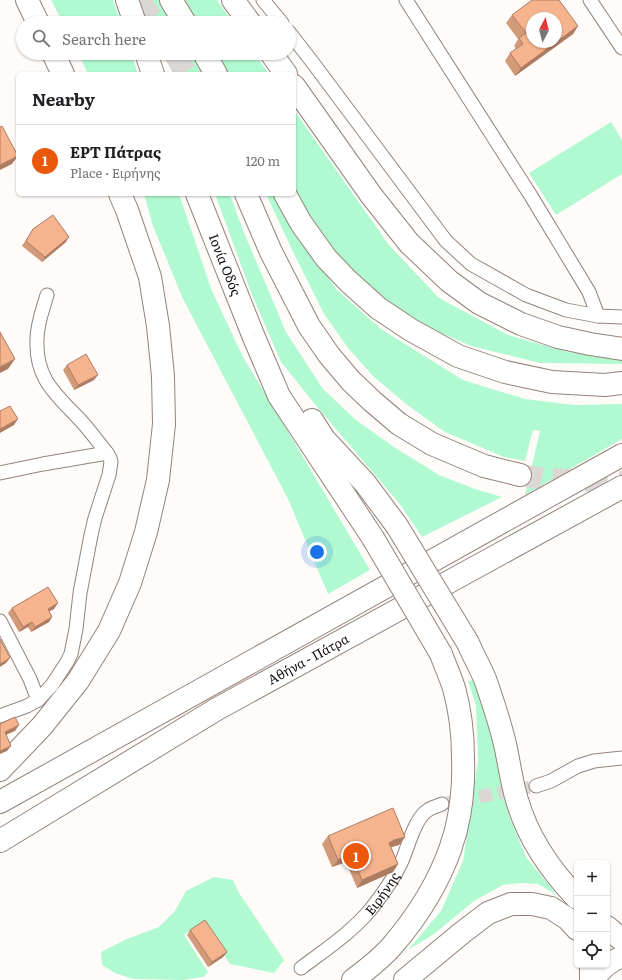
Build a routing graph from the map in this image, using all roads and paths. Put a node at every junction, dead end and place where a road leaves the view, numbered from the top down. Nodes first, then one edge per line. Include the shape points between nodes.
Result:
1 (27, 0) edge
2 (127, 0) edge
3 (171, 0) edge
4 (234, 0) edge
5 (263, 0) edge
6 (406, 0) edge
7 (590, 0) edge
8 (35, 16) edge
9 (133, 16) edge
10 (181, 16) edge
11 (245, 16) edge
12 (276, 16) edge
13 (296, 41) edge
14 (622, 48) edge
15 (56, 60) edge
16 (149, 60) edge
17 (208, 60) edge
18 (276, 60) edge
19 (62, 72) edge
20 (153, 72) edge
21 (215, 72) edge
22 (285, 72) edge
23 (296, 89) edge
24 (121, 196) edge
25 (198, 196) edge
26 (247, 196) edge
27 (286, 196) edge
28 (47, 294) dead end
29 (598, 316) junction
30 (622, 317) edge
31 (253, 335) junction
32 (622, 349) edge
33 (622, 383) edge
34 (107, 453) junction
35 (622, 455) edge
36 (0, 473) edge
37 (520, 475) tunnel mouth
38 (622, 487) edge
39 (0, 620) edge
40 (38, 700) junction
41 (0, 716) edge
42 (622, 758) edge
43 (0, 770) edge
44 (536, 786) tunnel mouth
45 (0, 802) edge
46 (442, 804) tunnel mouth
47 (0, 841) edge
48 (575, 896) edge
49 (574, 926) edge
50 (610, 930) edge
51 (622, 940) edge
52 (622, 957) edge
53 (301, 968) dead end
54 (591, 968) edge
55 (353, 980) edge
56 (405, 980) edge
57 (591, 980) edge
58 (594, 980) edge

1 - 8 highway
2 - 9 highway
3 - 10 highway
4 - 11 highway
5 - 12 street
6 - 29 street via 531,196 589,292
7 - 14 street
13 - 29 street via 446,241 471,264 526,295 566,310
15 - 19 highway
16 - 20 highway
17 - 21 highway
18 - 22 highway
23 - 32 highway via 380,207 409,243 449,281 480,303 521,324 558,337
24 - 43 highway via 150,277 158,326 164,424 158,480 146,532 132,576 109,631 78,681 42,726
25 - 31 highway, Ιονία Οδός
26 - 37 highway via 271,252 309,326 328,355 351,381 399,424 432,444 484,466
27 - 33 highway via 301,223 326,258 378,308 411,330 458,356 505,372 552,382 605,385
28 - 34 street via 37,338 42,373 51,389
29 - 30 street
31 - 48 highway, bridge via 324,439 365,483 397,526 468,643 494,706 523,818 544,859
31 - 55 highway, bridge via 279,396 373,538 441,654 454,689 460,718 464,770 461,805 456,831 446,860 432,891 414,918 391,947
34 - 36 street
34 - 40 street via 110,458 109,475 86,557 71,654 52,685
35 - 45 highway, Αθήνα - Πάτρα
38 - 47 highway, Αθήνα - Πάτρα via 217,709
39 - 40 street
40 - 41 street
42 - 44 street via 594,760
46 - 53 street, Ειρήνης via 427,810 418,821 390,884 369,911 344,935
49 - 56 highway via 551,908 532,904 511,904 488,913
50 - 51 highway
52 - 58 main road via 604,968
54 - 57 highway

